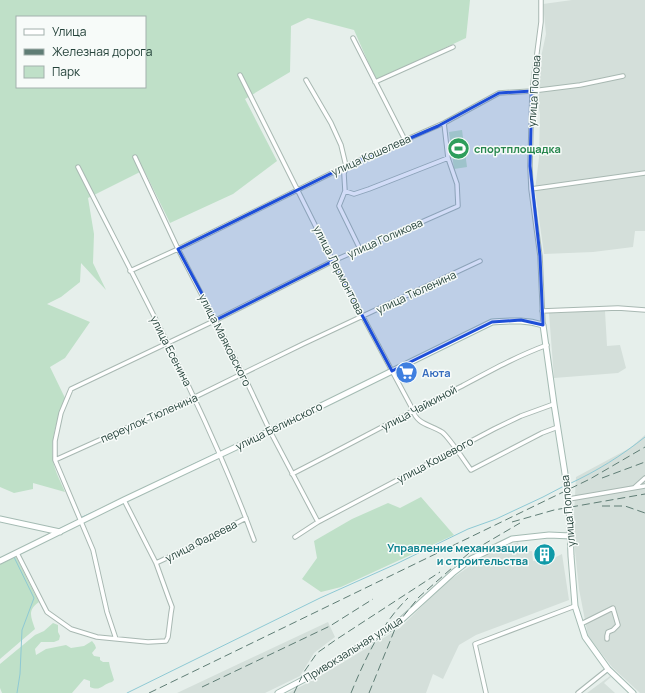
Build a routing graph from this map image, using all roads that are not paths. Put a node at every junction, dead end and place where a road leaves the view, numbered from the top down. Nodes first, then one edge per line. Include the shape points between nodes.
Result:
1 (541, 0) edge
2 (353, 38) dead end
3 (453, 47) dead end
4 (240, 75) dead end
5 (623, 76) dead end
6 (306, 80) dead end
7 (375, 82) junction
8 (532, 91) junction
9 (444, 123) junction
10 (405, 140) junction
11 (135, 157) dead end
12 (448, 158) junction
13 (346, 166) junction
14 (78, 168) dead end
15 (645, 173) edge
16 (298, 189) junction
17 (531, 189) junction
18 (345, 191) junction
19 (178, 249) junction
20 (360, 249) junction
21 (333, 261) junction
22 (480, 261) dead end
23 (130, 271) junction
24 (645, 310) edge
25 (542, 311) junction
26 (362, 317) junction
27 (216, 320) junction
28 (543, 325) junction
29 (167, 343) junction
30 (547, 345) junction
31 (392, 371) junction
32 (243, 374) junction
33 (195, 397) junction
34 (554, 404) junction
35 (412, 410) junction
36 (558, 427) junction
37 (270, 431) junction
38 (456, 450) junction
39 (220, 455) junction
40 (55, 460) junction
41 (292, 474) junction
42 (645, 478) edge
43 (645, 486) edge
44 (635, 488) junction
45 (569, 499) junction
46 (124, 500) junction
47 (246, 518) junction
48 (0, 519) edge
49 (81, 522) junction
50 (318, 522) junction
51 (60, 532) junction
52 (295, 536) dead end
53 (571, 536) junction
54 (254, 540) dead end
55 (17, 554) junction
56 (0, 562) edge
57 (156, 563) junction
58 (575, 606) junction
59 (581, 624) junction
60 (116, 639) junction
61 (607, 639) dead end
62 (608, 669) junction
63 (278, 693) edge
64 (486, 693) edge
65 (578, 693) edge
66 (633, 693) edge

1 - 8 street, улица Попова via 541,22
2 - 7 street
3 - 7 street
4 - 16 street, улица Лермонтова
5 - 8 street, улица Кошелева
6 - 13 street via 331,123 341,145
7 - 10 street
8 - 9 street, улица Кошелева via 499,93
8 - 17 street, улица Попова
9 - 10 street, улица Кошелева
9 - 12 street, улица Голикова
10 - 13 street, улица Кошелева
11 - 19 street, улица Маяковского
12 - 18 street via 354,194
12 - 20 street, улица Голикова via 457,184 458,206
13 - 16 street, улица Кошелева
13 - 18 street
14 - 23 street, улица Есенина
15 - 17 street
16 - 19 street, улица Кошелева
16 - 21 street, улица Лермонтова
17 - 25 street, улица Попова via 540,256
18 - 20 street via 340,206
19 - 23 street, улица Кошелева
19 - 27 street, улица Маяковского
20 - 21 street, улица Голикова
21 - 26 street, улица Лермонтова
21 - 27 street, улица Голикова
22 - 26 street, улица Тюленина
23 - 29 street, улица Есенина
24 - 25 street via 618,308
25 - 28 street, улица Попова
26 - 31 street, улица Лермонтова
26 - 32 street, улица Тюленина
27 - 29 street, улица Голикова
27 - 32 street, улица Маяковского
28 - 30 street
28 - 31 street, улица Белинского via 521,320 492,322
29 - 33 street, улица Есенина
29 - 40 street, улица Голикова via 71,389 61,413 55,441
30 - 34 street, улица Попова
30 - 35 street, улица Чайкиной
31 - 35 street, улица Лермонтова
31 - 37 street, улица Белинского
32 - 33 street, переулок Тюленина
32 - 37 street, улица Маяковского
33 - 39 street, улица Есенина
33 - 40 street, переулок Тюленина
34 - 36 street, улица Попова
34 - 38 street, улица Кошевого via 521,416
35 - 38 street, улица Лермонтова via 420,422 444,433
35 - 41 street, улица Чайкиной
36 - 38 street, улица Лермонтова via 471,470
36 - 45 street, улица Попова
37 - 39 street, улица Белинского
37 - 41 street, улица Маяковского
38 - 50 street, улица Кошевого
39 - 46 street, улица Белинского
39 - 47 street, улица Есенина
40 - 49 street
41 - 50 street, улица Маяковского
42 - 44 street
43 - 44 street
44 - 45 street
45 - 53 street, улица Попова
46 - 49 street, улица Белинского
46 - 57 street
47 - 54 street, улица Есенина
47 - 57 street, улица Фадеева
48 - 51 street
49 - 51 street, улица Белинского
49 - 60 street via 93,550
50 - 52 street, улица Кошевого
51 - 55 street, улица Белинского
53 - 58 street, улица Попова
53 - 63 street, Привокзальная улица via 549,535 512,539 471,559 397,624
55 - 56 street, улица Белинского
55 - 60 street via 47,612 53,618 71,629 97,637
57 - 60 street via 172,607 166,641
58 - 59 street, улица Попова
58 - 64 street via 475,644
59 - 61 street via 613,608 618,625 608,632
59 - 62 street, улица Попова via 585,637
62 - 65 street
62 - 66 street, улица Попова

